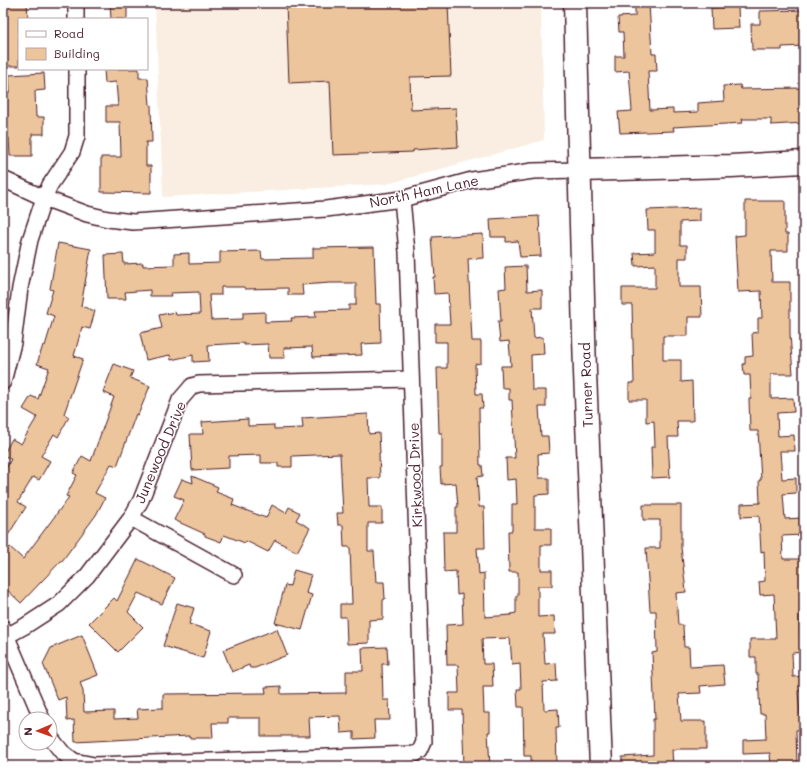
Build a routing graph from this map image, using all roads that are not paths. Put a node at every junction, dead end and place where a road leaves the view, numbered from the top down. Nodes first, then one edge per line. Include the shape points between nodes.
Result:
1 (76, 3) edge
2 (575, 3) edge
3 (76, 18) edge
4 (77, 70) edge
5 (804, 162) edge
6 (580, 170) junction
7 (3, 179) edge
8 (44, 198) junction
9 (402, 199) junction
10 (411, 379) junction
11 (3, 382) edge
12 (131, 518) junction
13 (234, 575) dead end
14 (5, 632) edge
15 (39, 711) edge
16 (58, 747) edge
17 (601, 766) edge

1 - 3 street
2 - 6 main road, Turner Road
4 - 8 street via 77,136 72,152
5 - 6 main road, North Ham Lane
6 - 9 street, North Ham Lane via 533,171 472,180
6 - 17 main road, Turner Road via 585,372
7 - 8 street, North Ham Lane
8 - 9 street, North Ham Lane via 101,217 133,222 326,209
8 - 11 street via 30,240 20,288 13,343
9 - 10 street, Kirkwood Drive
10 - 12 street, Junewood Drive via 192,386 180,400 141,500
10 - 16 street, Kirkwood Drive via 424,742 420,751 415,754 94,765 74,761
12 - 13 street
12 - 14 street, Junewood Drive via 87,576 59,604 25,626
14 - 15 street

